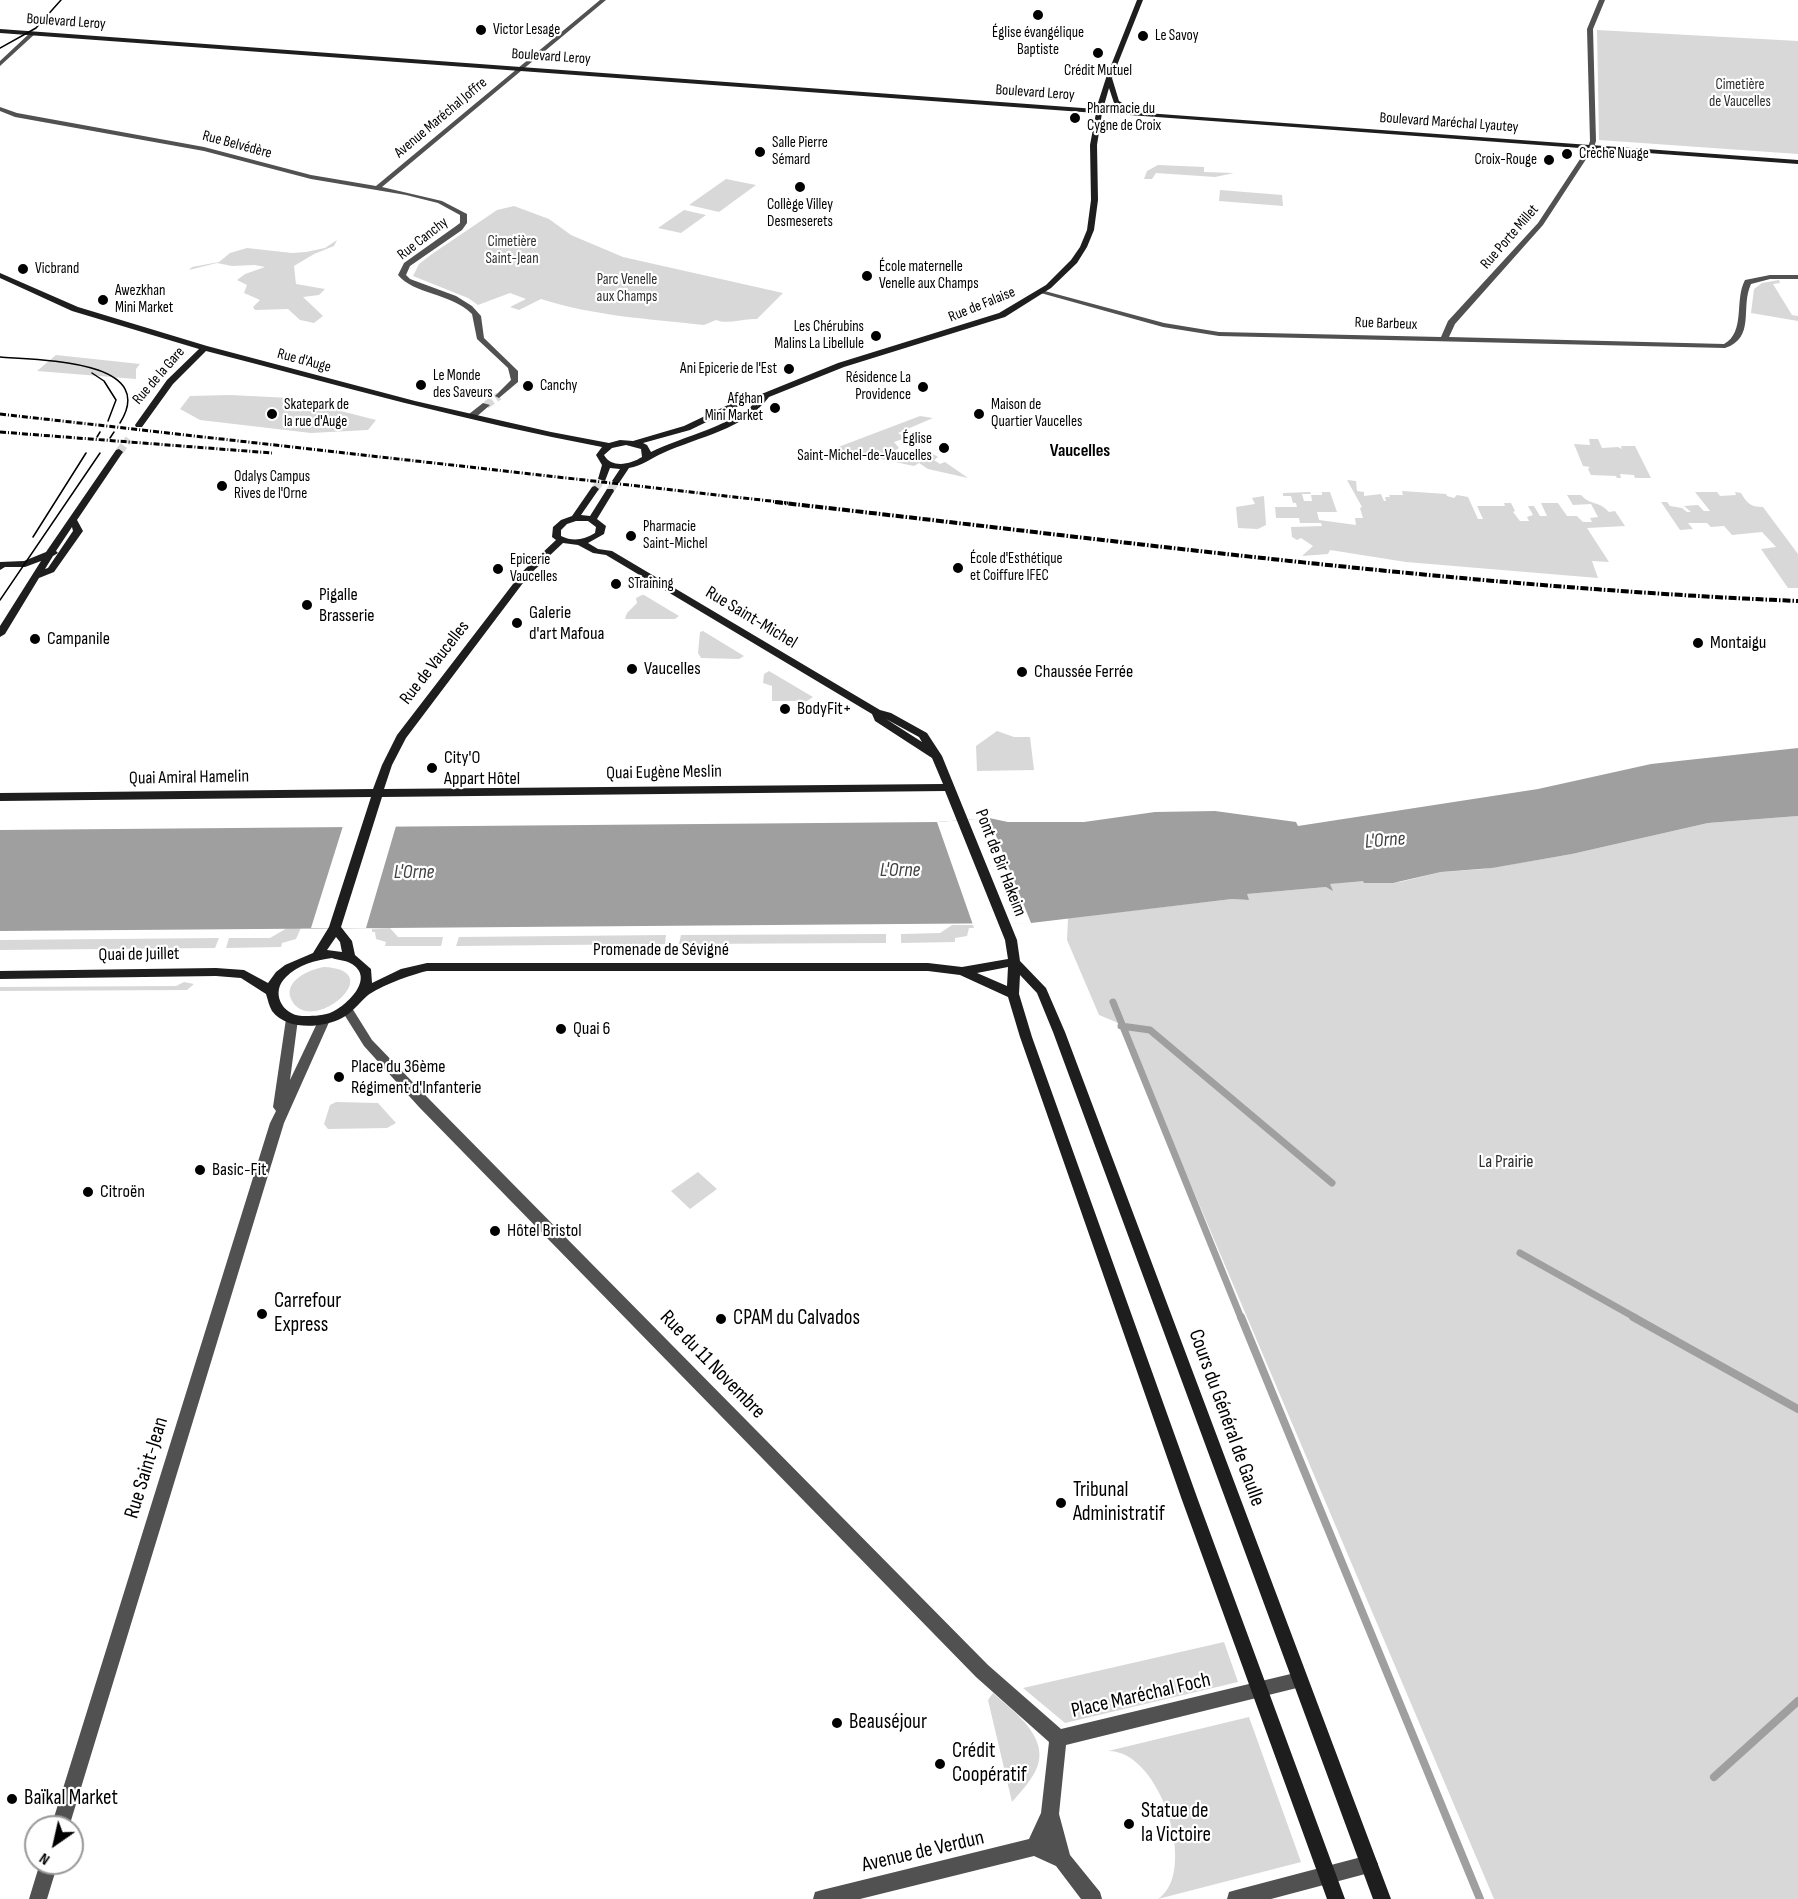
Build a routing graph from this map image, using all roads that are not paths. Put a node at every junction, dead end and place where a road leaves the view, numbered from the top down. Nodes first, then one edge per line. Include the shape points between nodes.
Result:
1 (603, 0) edge
2 (1140, 0) edge
3 (1602, 0) edge
4 (0, 31) edge
5 (33, 33) junction
6 (0, 64) edge
7 (522, 68) junction
8 (1109, 77) junction
9 (0, 109) edge
10 (1099, 111) junction
11 (1167, 116) junction
12 (1591, 147) junction
13 (1798, 162) edge
14 (377, 188) junction
15 (464, 214) joint
16 (0, 275) edge
17 (1798, 277) edge
18 (1041, 292) junction
19 (1444, 339) junction
20 (204, 348) junction
21 (765, 395) junction
22 (499, 396) tunnel mouth
23 (486, 405) tunnel mouth
24 (472, 416) junction
25 (139, 424) dead end
26 (635, 443) junction
27 (609, 446) junction
28 (120, 452) tunnel mouth
29 (646, 457) junction
30 (607, 464) junction
31 (626, 466) junction
32 (602, 479) tunnel mouth
33 (616, 481) tunnel mouth
34 (595, 489) tunnel mouth
35 (610, 491) tunnel mouth
36 (575, 518) junction
37 (592, 519) junction
38 (74, 522) junction
39 (599, 534) junction
40 (561, 540) junction
41 (579, 542) junction
42 (66, 548) junction
43 (609, 553) junction
44 (50, 554) junction
45 (25, 564) junction
46 (1, 565) edge
47 (38, 576) junction
48 (0, 634) edge
49 (950, 787) junction
50 (378, 792) junction
51 (0, 797) edge
52 (335, 928) junction
53 (317, 956) junction
54 (349, 957) junction
55 (1013, 957) junction
56 (962, 970) junction
57 (0, 975) edge
58 (273, 992) junction
59 (365, 992) junction
60 (1012, 994) junction
61 (348, 1011) junction
62 (292, 1019) junction
63 (324, 1020) junction
64 (277, 1123) junction
65 (1299, 1680) junction
66 (1259, 1691) junction
67 (1058, 1738) junction
68 (1050, 1814) junction
69 (64, 1815) edge
70 (1035, 1847) junction
71 (1062, 1860) junction
72 (1369, 1864) junction
73 (45, 1875) edge
74 (1327, 1876) junction
75 (38, 1899) edge
76 (822, 1899) edge
77 (1093, 1899) edge
78 (1236, 1899) edge
79 (1336, 1899) edge
80 (1382, 1899) edge

1 - 7 street, Avenue Maréchal Joffre
2 - 8 main road, Rue de Falaise
3 - 12 street via 1590,29
4 - 5 main road, Boulevard Leroy
5 - 6 street
5 - 7 main road, Boulevard Leroy
7 - 10 main road, Boulevard Leroy
7 - 14 street, Avenue Maréchal Joffre
8 - 10 main road, Rue de Falaise
8 - 11 main road via 1116,102 1121,106
9 - 14 street, Rue Belvédère
10 - 11 main road, Boulevard Maréchal Lyautey
10 - 18 main road, Rue de Falaise via 1094,140 1094,213 1087,240 1064,275
11 - 12 main road, Boulevard Maréchal Lyautey
12 - 13 main road, Boulevard Maréchal Lyautey
12 - 19 street, Rue Porte Millet via 1541,224 1451,323
14 - 15 street, Rue Belvédère via 440,202
15 - 22 street, Rue Canchy via 459,228 407,265 402,274 407,281 461,302 475,313 482,340 514,371 515,381
16 - 20 main road, Rue d'Auge via 75,309
17 - 19 street, Rue Barbeux via 1777,276 1746,285 1738,334 1725,346
18 - 19 street, Rue Barbeux via 1199,332
18 - 21 main road, Rue de Falaise via 989,320 841,365
20 - 24 main road, Rue d'Auge
20 - 25 main road, Rue de la Gare via 163,390
21 - 26 main road, Rue de Falaise via 752,397 687,428
21 - 29 main road, Rue de Falaise via 763,402 728,424
23 - 24 street
24 - 27 main road, Rue d'Auge
26 - 27 main road, Rue de Falaise
26 - 29 main road via 646,450
27 - 30 main road via 600,454
28 - 38 main road
29 - 31 main road, Rue de Falaise
30 - 31 main road
30 - 32 main road
31 - 33 main road
34 - 36 main road
35 - 37 main road
36 - 37 main road
36 - 40 main road via 556,529
37 - 39 main road via 601,526
38 - 42 main road via 78,531
38 - 44 main road
39 - 41 main road
39 - 43 main road via 609,546
40 - 41 main road
40 - 50 main road, Rue de Vaucelles via 525,573 409,724 391,756
41 - 43 main road, Rue Saint-Michel
42 - 44 main road
42 - 47 main road via 51,570
43 - 49 main road, Rue Saint-Michel via 876,712 887,714 923,735
44 - 45 main road
44 - 47 main road
45 - 46 main road
45 - 47 main road
47 - 48 main road
49 - 50 main road, Quai Eugène Meslin
49 - 55 main road, Pont de Bir Hakeim via 1004,924
50 - 51 main road, Quai Amiral Hamelin
50 - 52 main road, Rue de Vaucelles
52 - 53 main road, Rue de Vaucelles
52 - 54 main road via 346,941
53 - 54 main road
53 - 58 main road via 301,960 284,972
54 - 59 main road via 358,961 367,974
55 - 56 main road, Promenade de Sévigné
55 - 60 main road
55 - 65 main road, Cours du Général de Gaulle via 1042,990 1059,1032
56 - 59 main road, Promenade de Sévigné via 427,967 405,972
56 - 60 main road, Promenade de Sévigné
57 - 58 main road, Quai de Juillet via 216,972 244,974
58 - 62 main road via 278,1010
59 - 61 main road
60 - 66 main road
61 - 63 main road
61 - 67 street, Rue du 11 Novembre via 368,1043 424,1103 974,1663
62 - 63 main road
62 - 64 street, Rue Saint-Jean
63 - 64 street, Rue Saint-Jean
64 - 69 street, Rue Saint-Jean
65 - 66 street, Place Maréchal Foch
65 - 72 main road, Cours du Général de Gaulle
66 - 67 street, Place Maréchal Foch
66 - 74 main road
67 - 68 street, Place Maréchal Foch
68 - 70 street
68 - 71 street, Place Maréchal Foch
70 - 71 street
70 - 76 street, Avenue de Verdun
71 - 77 street, Place Maréchal Foch
72 - 74 street
72 - 80 main road, Cours du Général de Gaulle
73 - 75 street
74 - 78 street
74 - 79 main road

